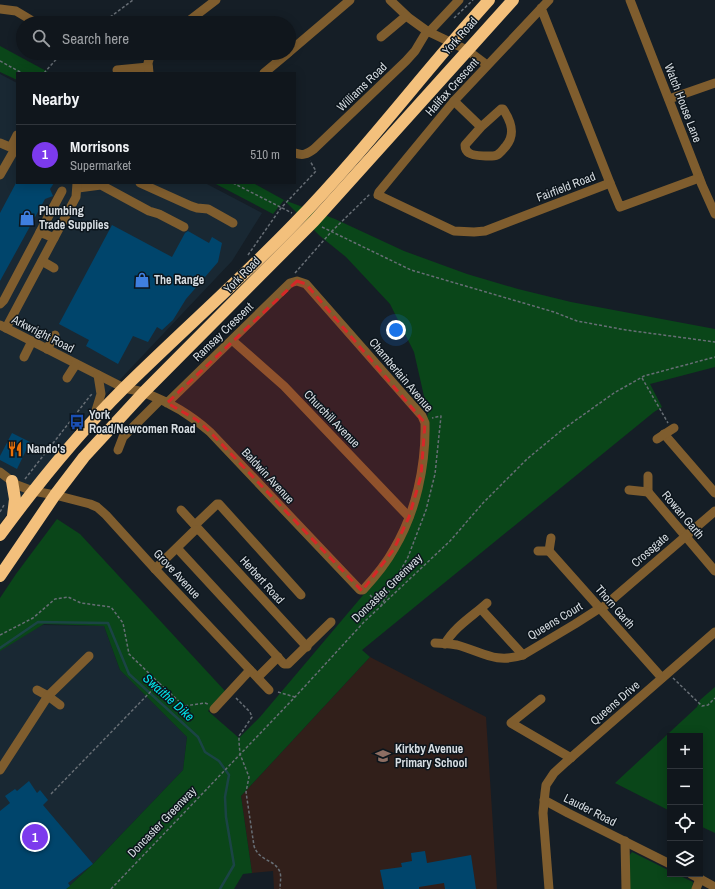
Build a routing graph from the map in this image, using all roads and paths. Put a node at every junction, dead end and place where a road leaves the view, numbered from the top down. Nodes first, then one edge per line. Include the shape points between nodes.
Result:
1 (133, 0) edge
2 (216, 0) edge
3 (350, 0) edge
4 (390, 0) edge
5 (459, 0) edge
6 (489, 0) edge
7 (512, 0) edge
8 (549, 0) edge
9 (630, 0) edge
10 (541, 8) junction
11 (0, 9) edge
12 (24, 16) edge
13 (111, 16) edge
14 (195, 16) edge
15 (406, 16) junction
16 (428, 31) junction
17 (381, 37) dead end
18 (450, 43) junction
19 (296, 45) edge
20 (467, 50) junction
21 (56, 60) edge
22 (279, 60) edge
23 (0, 61) edge
24 (487, 65) junction
25 (148, 68) edge
26 (117, 70) dead end
27 (20, 72) edge
28 (45, 72) edge
29 (265, 72) edge
30 (715, 83) edge
31 (669, 99) junction
32 (454, 101) junction
33 (481, 127) junction
34 (0, 143) edge
35 (14, 149) edge
36 (296, 153) edge
37 (306, 154) junction
38 (0, 175) edge
39 (699, 178) junction
40 (142, 184) edge
41 (235, 184) edge
42 (610, 184) junction
43 (78, 186) edge
44 (62, 191) dead end
45 (378, 195) junction
46 (281, 208) junction
47 (714, 209) edge
48 (295, 219) junction
49 (233, 223) dead end
50 (314, 223) junction
51 (184, 227) dead end
52 (40, 232) junction
53 (331, 232) junction
54 (54, 238) junction
55 (42, 261) junction
56 (54, 268) dead end
57 (294, 282) junction
58 (0, 304) edge
59 (3, 327) edge
60 (55, 334) dead end
61 (32, 341) junction
62 (233, 341) junction
63 (715, 342) edge
64 (47, 349) junction
65 (24, 357) dead end
66 (715, 357) edge
67 (76, 364) junction
68 (98, 375) junction
69 (67, 378) dead end
70 (642, 378) junction
71 (124, 388) junction
72 (144, 392) junction
73 (164, 402) junction
74 (92, 422) junction
75 (667, 432) joint
76 (118, 450) dead end
77 (0, 472) edge
78 (648, 476) dead end
79 (12, 482) junction
80 (629, 490) dead end
81 (33, 491) junction
82 (648, 492) junction
83 (715, 493) edge
84 (55, 495) junction
85 (181, 510) dead end
86 (715, 510) edge
87 (409, 517) junction
88 (12, 519) junction
89 (197, 527) junction
90 (0, 535) edge
91 (685, 536) junction
92 (551, 538) dead end
93 (177, 548) junction
94 (538, 551) dead end
95 (549, 551) junction
96 (155, 569) junction
97 (715, 571) edge
98 (0, 576) edge
99 (363, 590) junction
100 (301, 595) dead end
101 (381, 606) junction
102 (601, 608) junction
103 (331, 622) dead end
104 (715, 632) edge
105 (0, 635) edge
106 (435, 643) dead end
107 (445, 644) junction
108 (307, 647) junction
109 (523, 655) junction
110 (89, 656) dead end
111 (278, 656) junction
112 (250, 670) junction
113 (665, 676) junction
114 (258, 678) junction
115 (159, 683) junction
116 (37, 690) dead end
117 (269, 690) joint
118 (230, 692) junction
119 (48, 696) junction
120 (295, 697) junction
121 (715, 698) edge
122 (541, 699) dead end
123 (60, 705) dead end
124 (214, 709) joint
125 (240, 754) junction
126 (571, 758) junction
127 (0, 770) edge
128 (51, 794) dead end
129 (544, 800) junction
130 (625, 841) junction
131 (667, 862) edge
132 (696, 877) edge
133 (700, 879) junction
134 (715, 886) edge
135 (111, 889) edge
136 (280, 889) edge
137 (549, 889) edge
138 (626, 889) edge
139 (696, 889) edge

1 - 13 path
2 - 14 street
3 - 19 street
4 - 15 street
5 - 16 street, Williams Road
6 - 18 highway, York Road
7 - 20 highway, York Road
8 - 10 street, Halifax Crescent
9 - 31 street, Watch House Lane
10 - 24 street, Halifax Crescent
10 - 42 street, Fairfield Road
11 - 12 street via 16,11
15 - 16 street
15 - 17 street
16 - 18 street
16 - 37 street, Williams Road via 406,61
18 - 20 street
18 - 48 highway, York Road via 373,137 308,210
20 - 24 street
20 - 50 highway, York Road
21 - 28 path
22 - 29 street
23 - 27 path
24 - 32 street, Halifax Crescent
25 - 26 street
30 - 31 street
31 - 39 street, Watch House Lane
32 - 33 street
32 - 45 street, Halifax Crescent
33 - 33 street via 503,109 511,123 512,136 498,155 473,155 465,147
34 - 35 street
35 - 38 street
36 - 37 street
37 - 46 path via 316,171
39 - 42 street via 620,207
39 - 47 street, Watch House Lane
40 - 49 street via 191,206 208,209
41 - 46 path
42 - 45 street, Fairfield Road via 474,232 454,231
43 - 51 street via 101,185
43 - 54 street via 76,197
44 - 52 street
45 - 53 path via 370,194
46 - 48 path
48 - 71 highway, York Road via 218,299
50 - 53 path
50 - 72 highway, York Road
52 - 54 street
52 - 58 street
53 - 57 path via 290,278
53 - 63 path via 411,270 577,321
54 - 55 street
55 - 56 street
55 - 59 street
57 - 62 street, Ramsay Crescent
57 - 87 street, Chamberlain Avenue via 306,284 310,288 422,416 425,431 421,476
59 - 61 street, Arkwright Road
60 - 64 street
61 - 64 street, Arkwright Road
61 - 65 street
62 - 73 street, Ramsay Crescent
62 - 87 street, Churchill Avenue via 284,386
64 - 67 street, Arkwright Road
66 - 70 path, Doncaster Greenway
67 - 68 street, Arkwright Road
67 - 69 street, Arkwright Road
68 - 71 street, Arkwright Road
68 - 74 street via 101,394
70 - 75 path
70 - 101 path, Doncaster Greenway via 614,393 526,459 450,542
71 - 72 street, Arkwright Road
71 - 74 highway, York Road
72 - 73 street, Baldwin Avenue
72 - 84 highway, York Road via 84,456
73 - 76 street, Ramsay Crescent via 124,437
73 - 99 street, Baldwin Avenue via 197,420 210,432 360,590
74 - 81 highway, York Road
75 - 83 street
77 - 79 street, Grove Avenue
78 - 82 street, Rowan Garth
79 - 81 street, Grove Avenue
79 - 88 highway via 15,500
80 - 82 street, Rowan Garth
81 - 84 street, Grove Avenue
81 - 88 highway, York Road
82 - 91 street, Rowan Garth
84 - 96 street, Grove Avenue via 97,507
84 - 98 highway, York Road
85 - 89 street, Herbert Road
86 - 91 street, Crossgate
87 - 99 street, Chamberlain Avenue via 394,549
88 - 90 highway, York Road
89 - 93 street
89 - 100 street via 219,504
89 - 108 street, Herbert Road
91 - 97 street, Rowan Garth
91 - 102 street, Crossgate
92 - 95 street
93 - 96 street
93 - 111 street
94 - 95 street
95 - 102 street, Thorn Garth
96 - 112 street, Grove Avenue
99 - 101 path
101 - 120 path, Doncaster Greenway
102 - 109 street, Queens Court
102 - 113 street, Thorn Garth
103 - 108 street
104 - 113 street, Queens Drive
105 - 115 path via 33,618 55,599 68,597 111,607 123,624 129,654
106 - 107 street, Queens Court
107 - 109 street, Queens Court via 504,659
107 - 109 street, Queens Court via 455,630 484,606
108 - 111 street via 288,664 284,664
110 - 119 street
111 - 114 street
112 - 114 street, Grove Avenue
112 - 118 street
113 - 121 path via 702,706 708,705
113 - 126 street, Queens Drive
114 - 117 street, Grove Avenue
115 - 124 path via 184,706 205,702
115 - 128 path
116 - 119 street
117 - 120 path
118 - 124 street
118 - 125 path via 252,717 239,736
119 - 123 street
119 - 127 street
120 - 125 path, Doncaster Greenway
122 - 126 street via 511,724
125 - 135 path, Doncaster Greenway
125 - 136 path via 249,777 246,792 254,846 260,856 278,868
126 - 129 street, Queens Drive via 546,784
129 - 130 street, Lauder Road
129 - 137 street, Queens Drive
130 - 131 street, Lauder Road
130 - 138 street, Lauder Road
132 - 133 street
133 - 134 street
133 - 139 street

